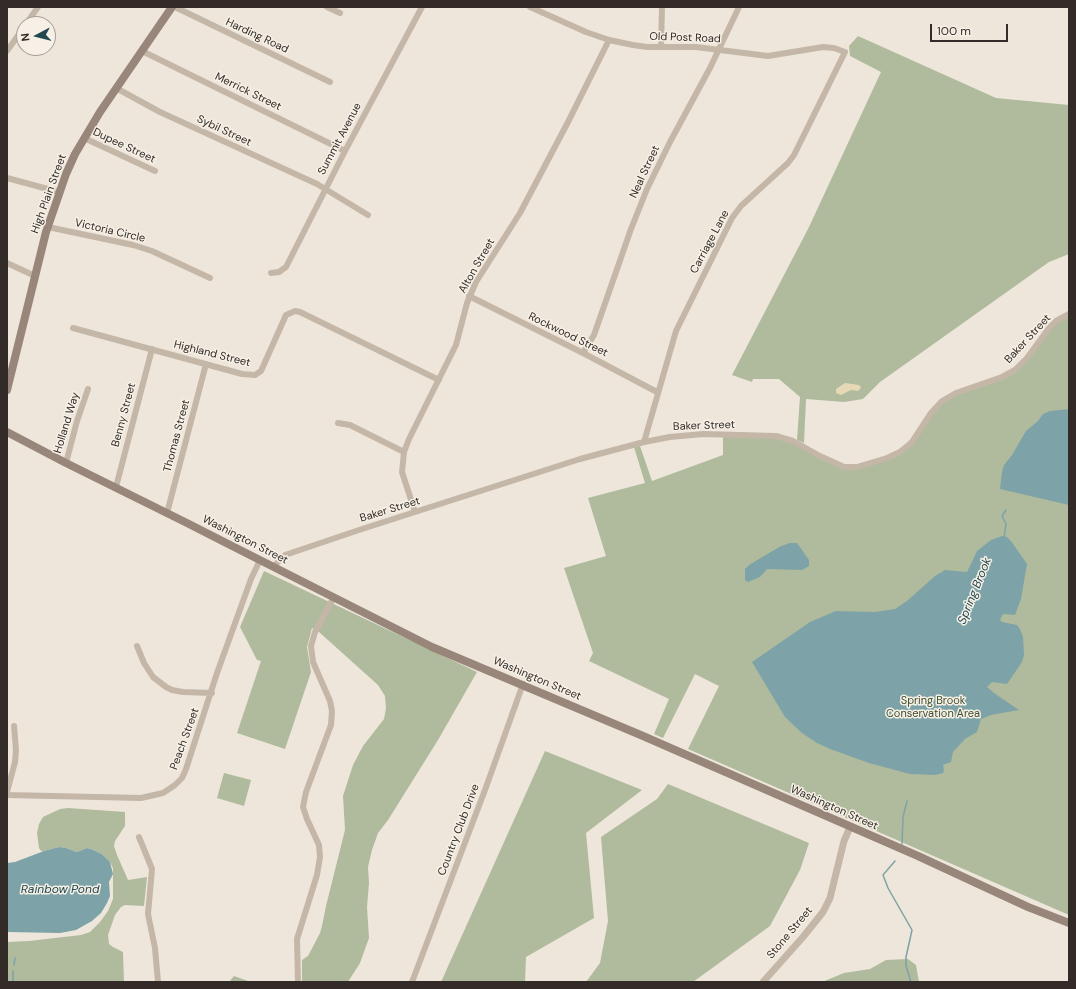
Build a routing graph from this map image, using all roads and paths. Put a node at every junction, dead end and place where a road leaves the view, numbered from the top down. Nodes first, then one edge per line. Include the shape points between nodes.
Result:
1 (38, 7) edge
2 (174, 7) edge
3 (327, 7) edge
4 (422, 7) edge
5 (530, 7) edge
6 (662, 7) edge
7 (740, 7) edge
8 (340, 13) dead end
9 (32, 16) edge
10 (16, 38) edge
11 (609, 40) junction
12 (661, 47) junction
13 (720, 49) junction
14 (7, 51) edge
15 (142, 51) junction
16 (845, 52) joint
17 (330, 82) dead end
18 (116, 88) junction
19 (84, 138) junction
20 (344, 151) junction
21 (155, 172) dead end
22 (7, 178) edge
23 (326, 189) junction
24 (59, 192) junction
25 (368, 215) dead end
26 (48, 227) junction
27 (7, 263) edge
28 (271, 273) dead end
29 (35, 276) junction
30 (210, 278) dead end
31 (469, 296) junction
32 (1069, 314) edge
33 (73, 328) dead end
34 (152, 349) junction
35 (583, 353) junction
36 (206, 364) junction
37 (439, 380) junction
38 (88, 389) dead end
39 (7, 390) edge
40 (657, 392) junction
41 (338, 423) dead end
42 (7, 432) edge
43 (644, 442) junction
44 (404, 452) junction
45 (66, 463) junction
46 (116, 487) junction
47 (415, 512) junction
48 (167, 513) junction
49 (260, 560) junction
50 (273, 567) junction
51 (334, 597) junction
52 (137, 646) dead end
53 (523, 684) junction
54 (212, 693) junction
55 (14, 726) dead end
56 (7, 794) edge
57 (850, 827) junction
58 (139, 836) dead end
59 (1069, 923) edge
60 (158, 982) edge
61 (298, 982) edge
62 (412, 982) edge
63 (762, 982) edge

1 - 9 street
2 - 15 main road, High Plain Street
2 - 17 street, Harding Road
3 - 8 street
4 - 20 street, Summit Avenue
5 - 11 street, Old Post Road
6 - 12 street
7 - 13 street, Neal Street
10 - 14 street
11 - 12 street, Old Post Road
11 - 31 street, Alton Street via 520,213
12 - 13 street, Old Post Road
13 - 16 street, Old Post Road via 768,56 823,47
13 - 35 street, Neal Street via 647,189 594,334
15 - 18 main road, High Plain Street
15 - 20 street, Merrick Street
16 - 40 street, Carriage Lane via 794,155 732,218 676,331
18 - 19 main road, High Plain Street
18 - 23 street, Sybil Street via 160,112
19 - 21 street, Dupee Street
19 - 24 main road, High Plain Street
20 - 23 street, Summit Avenue
22 - 24 street
23 - 25 street, Sybil Street
23 - 28 street, Summit Avenue via 286,267
24 - 26 main road, High Plain Street
26 - 29 main road, High Plain Street
26 - 30 street, Victoria Circle via 133,245
27 - 29 street
29 - 39 main road, High Plain Street
31 - 35 street, Rockwood Street
31 - 37 street, Alton Street via 456,345
32 - 43 street, Baker Street via 1049,328 1015,370 942,401 912,442 888,458 844,467 793,441 765,435 691,434
33 - 34 street, Highland Street
34 - 36 street, Highland Street
34 - 46 street, Benny Street
35 - 40 street, Rockwood Street
36 - 37 street, Highland Street via 245,375 260,373 286,315 296,311
36 - 48 street, Thomas Street
37 - 44 street, Alton Street
38 - 45 street, Holland Way
40 - 43 street, Carriage Lane
41 - 44 street via 350,425
42 - 45 main road, Washington Street
43 - 47 street, Baker Street via 580,459
44 - 47 street, Alton Street via 402,472
45 - 46 main road, Washington Street
46 - 48 main road, Washington Street
47 - 50 street, Baker Street via 285,555
48 - 49 main road, Washington Street
49 - 50 main road, Washington Street
49 - 54 street, Peach Street via 217,673
50 - 51 main road, Washington Street
51 - 53 main road, Washington Street via 432,647
51 - 61 street via 315,632 311,646 312,662 330,701 332,718 303,807 320,857 297,939
52 - 54 street via 153,677 166,687 183,692
53 - 57 main road, Washington Street
53 - 62 street, Country Club Drive
54 - 56 street, Peach Street via 186,769 169,791 142,798
55 - 56 street via 15,762
57 - 59 main road, Washington Street
57 - 63 street, Stone Street via 830,898 823,912
58 - 60 street via 152,869 148,914

